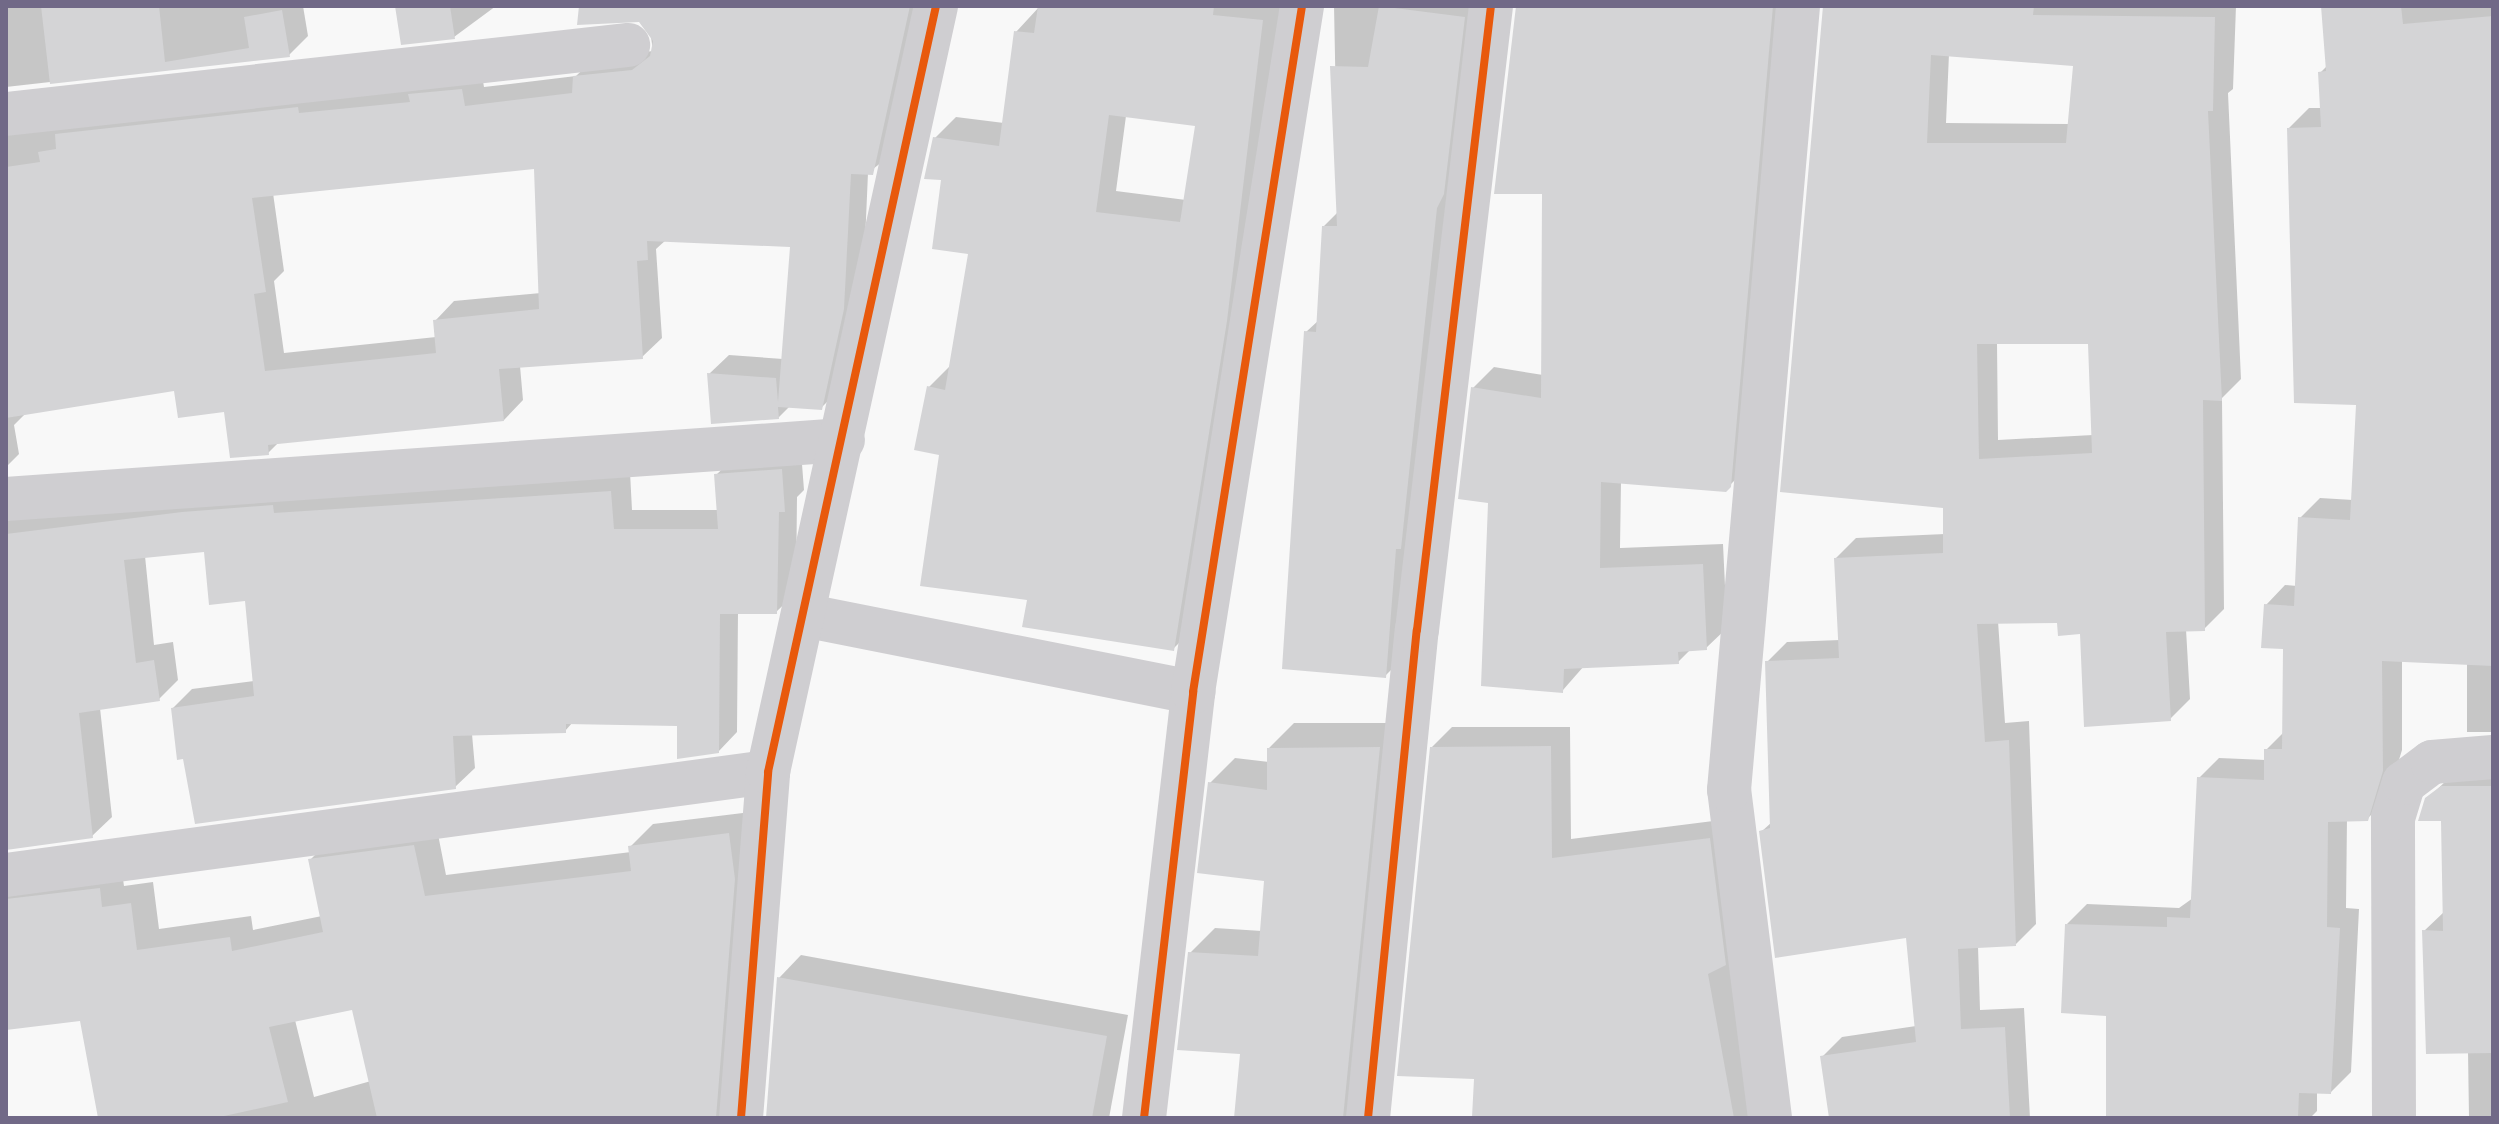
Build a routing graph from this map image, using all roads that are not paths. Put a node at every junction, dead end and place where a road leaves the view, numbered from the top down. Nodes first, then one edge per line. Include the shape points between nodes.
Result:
1 (936, 6) edge
2 (1302, 6) edge
3 (1491, 6) edge
4 (1798, 6) edge
5 (628, 45) dead end
6 (6, 114) edge
7 (843, 440) junction
8 (6, 499) edge
9 (803, 615) junction
10 (1193, 692) junction
11 (2493, 757) edge
12 (768, 772) junction
13 (6, 875) edge
14 (741, 1118) edge
15 (1144, 1118) edge
16 (1368, 1118) edge
17 (1770, 1118) edge
18 (2394, 1118) edge

1 - 7 street
2 - 10 street
3 - 16 street via 1417,630
4 - 17 street via 1729,790
5 - 6 street
7 - 8 street
7 - 9 street
9 - 10 street
9 - 12 street
10 - 15 street
11 - 18 street via 2432,762 2404,783 2393,818
12 - 13 street
12 - 14 street

